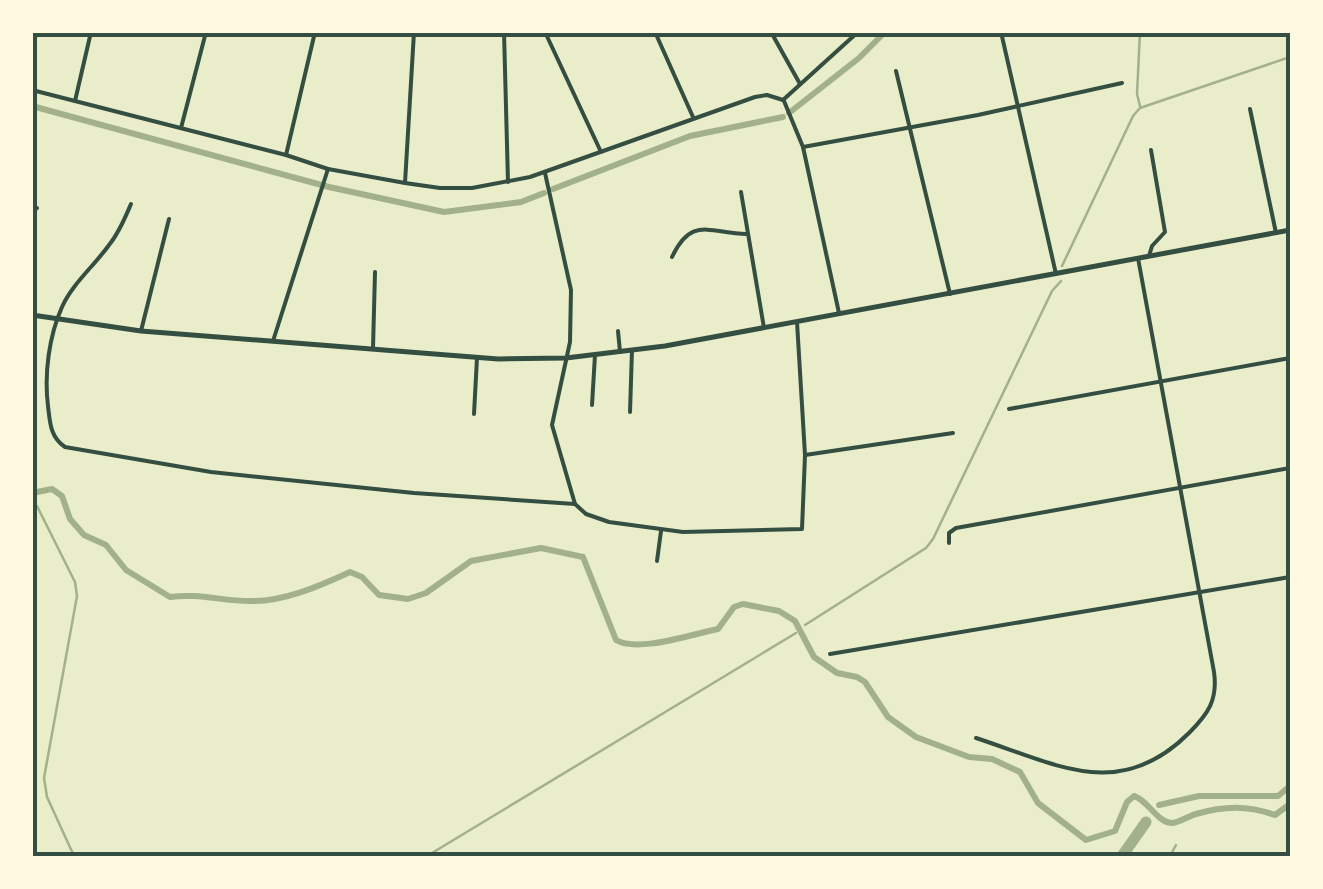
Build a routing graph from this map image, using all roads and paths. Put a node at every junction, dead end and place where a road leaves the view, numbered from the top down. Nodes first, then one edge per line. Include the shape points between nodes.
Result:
1 (91, 32) edge
2 (206, 32) edge
3 (315, 32) edge
4 (414, 32) edge
5 (504, 32) edge
6 (545, 32) edge
7 (655, 32) edge
8 (772, 32) edge
9 (858, 32) edge
10 (1000, 32) edge
11 (896, 70) dead end
12 (1122, 82) dead end
13 (800, 84) junction
14 (32, 90) edge
15 (783, 100) junction
16 (76, 101) junction
17 (1018, 106) junction
18 (1250, 109) dead end
19 (693, 117) junction
20 (910, 127) junction
21 (181, 128) junction
22 (803, 147) junction
23 (1151, 150) dead end
24 (601, 152) junction
25 (286, 155) junction
26 (328, 169) junction
27 (545, 173) junction
28 (508, 182) junction
29 (405, 184) junction
30 (741, 192) dead end
31 (131, 204) dead end
32 (170, 219) dead end
33 (1289, 230) edge
34 (1276, 233) junction
35 (746, 234) junction
36 (1290, 243) edge
37 (1149, 256) junction
38 (672, 258) dead end
39 (1138, 258) junction
40 (376, 272) dead end
41 (1056, 274) junction
42 (950, 294) junction
43 (839, 314) junction
44 (32, 315) edge
45 (59, 318) junction
46 (797, 322) junction
47 (764, 328) junction
48 (618, 330) dead end
49 (142, 332) junction
50 (273, 341) junction
51 (373, 348) junction
52 (632, 350) junction
53 (620, 352) junction
54 (595, 355) junction
55 (477, 358) junction
56 (566, 358) junction
57 (1290, 358) edge
58 (1160, 382) junction
59 (592, 405) dead end
60 (1008, 409) dead end
61 (630, 412) dead end
62 (474, 414) dead end
63 (953, 433) dead end
64 (805, 455) junction
65 (1290, 468) edge
66 (1179, 488) junction
67 (575, 504) junction
68 (662, 529) junction
69 (949, 543) dead end
70 (657, 561) dead end
71 (1290, 578) edge
72 (1199, 592) junction
73 (830, 654) dead end
74 (976, 738) dead end

1 - 16 street
2 - 21 street
3 - 25 street
4 - 29 street
5 - 28 street
6 - 24 street
7 - 19 street
8 - 13 street
9 - 13 street
10 - 17 street
11 - 20 street
12 - 17 street
13 - 15 street
14 - 16 street
15 - 19 street via 764,95
15 - 22 street
16 - 21 street
17 - 20 street
17 - 41 street
18 - 34 street
19 - 24 street
20 - 22 street
20 - 42 street
21 - 25 street
22 - 43 street
23 - 37 street via 1165,232
24 - 27 street
25 - 26 street
26 - 29 street
26 - 50 street
27 - 28 street
27 - 56 street via 570,276
28 - 29 street
30 - 35 street
31 - 45 street
32 - 49 street
33 - 34 main road
33 - 36 street
34 - 37 main road
35 - 38 street via 693,231
35 - 47 street
37 - 39 main road
39 - 41 main road
39 - 58 street
40 - 51 street
41 - 42 main road
42 - 43 main road
43 - 46 main road
44 - 45 main road
45 - 49 main road
45 - 67 street via 46,386 54,435 72,450 397,492
46 - 47 main road
46 - 64 street
47 - 52 main road
48 - 53 street
49 - 50 main road
50 - 51 main road
51 - 55 main road
52 - 53 main road
52 - 61 street
53 - 54 main road
54 - 56 main road
54 - 59 street
55 - 56 main road
55 - 62 street
56 - 67 street via 552,425
57 - 58 street
58 - 60 street
58 - 66 street
63 - 64 street
64 - 68 street via 801,530
65 - 66 street
66 - 69 street via 956,528 948,533
66 - 72 street
67 - 68 street via 609,522
68 - 70 street
71 - 72 street
72 - 73 street
72 - 74 street via 1216,694 1171,750 1131,771 1100,775

